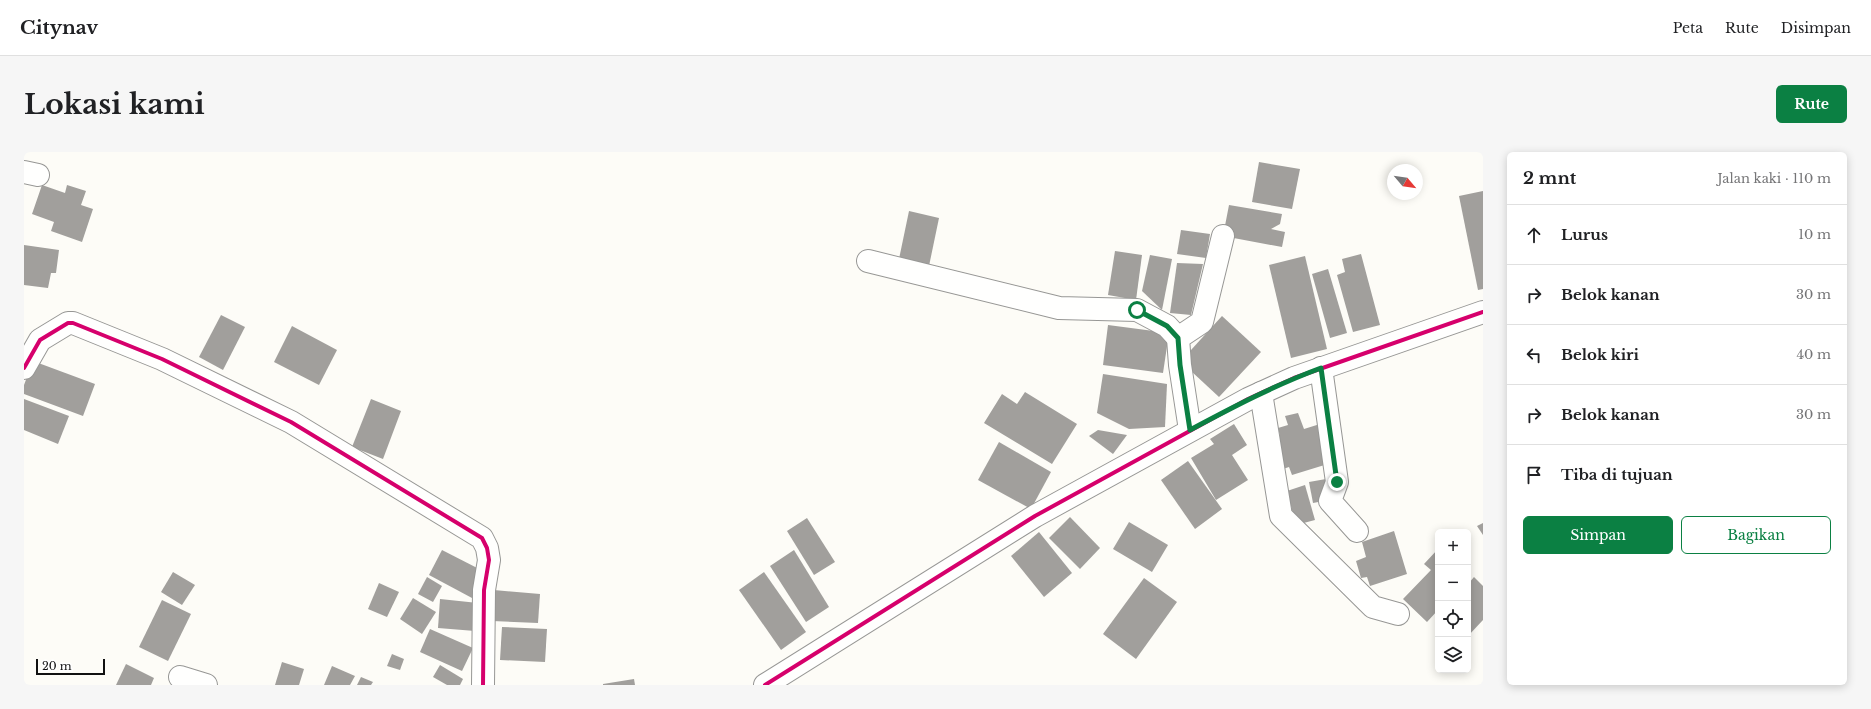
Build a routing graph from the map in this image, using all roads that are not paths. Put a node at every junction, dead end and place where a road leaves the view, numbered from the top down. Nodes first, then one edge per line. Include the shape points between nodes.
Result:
1 (1223, 236) dead end
2 (868, 261) dead end
3 (1483, 312) edge
4 (1178, 338) junction
5 (24, 368) edge
6 (1321, 368) junction
7 (1261, 393) junction
8 (1190, 430) junction
9 (1357, 531) dead end
10 (1398, 614) dead end
11 (180, 677) dead end
12 (206, 685) edge
13 (483, 685) edge
14 (765, 685) edge

1 - 4 street via 1202,322
2 - 4 street via 1059,308 1137,310 1167,326
3 - 6 street
4 - 8 street
5 - 13 street via 40,340 68,323 73,323 162,359 291,422 482,538 489,560 484,590
6 - 7 street
6 - 9 street via 1337,482 1330,501
7 - 8 street
7 - 10 street via 1281,516 1373,607
8 - 14 street via 1035,516
11 - 12 street

